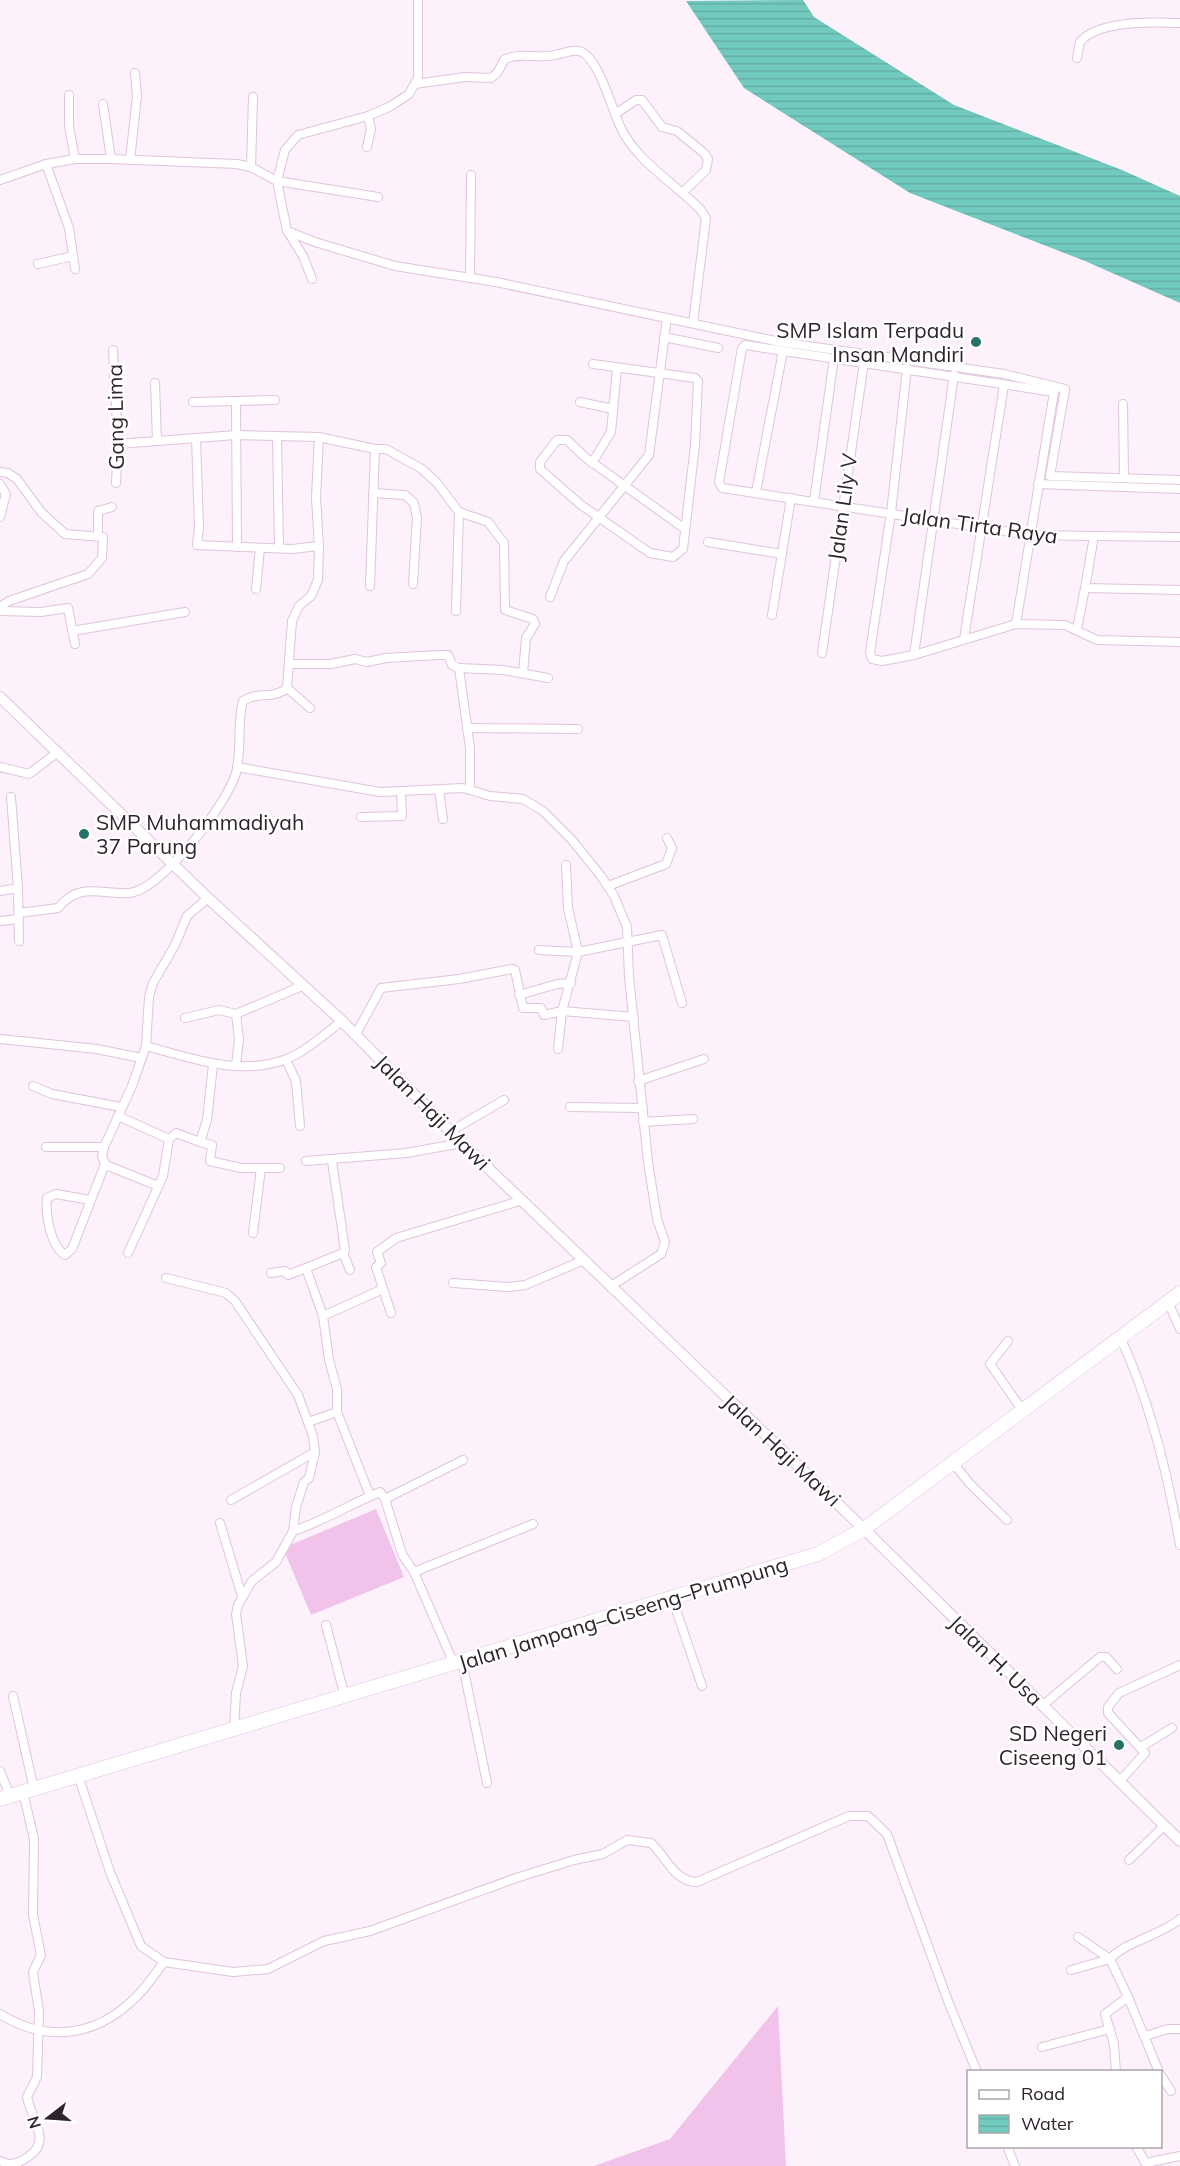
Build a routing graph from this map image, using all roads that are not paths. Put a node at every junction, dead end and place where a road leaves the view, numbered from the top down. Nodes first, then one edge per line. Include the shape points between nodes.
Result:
1 (417, 0) edge
2 (1180, 23) edge
3 (1077, 58) dead end
4 (135, 73) dead end
5 (415, 84) junction
6 (69, 96) dead end
7 (253, 97) dead end
8 (103, 104) dead end
9 (615, 114) junction
10 (368, 116) junction
11 (367, 147) dead end
12 (75, 159) junction
13 (111, 159) junction
14 (130, 160) junction
15 (46, 164) junction
16 (251, 167) junction
17 (471, 175) dead end
18 (0, 180) edge
19 (277, 180) junction
20 (684, 192) junction
21 (378, 197) dead end
22 (287, 231) junction
23 (73, 256) junction
24 (38, 264) dead end
25 (75, 269) dead end
26 (470, 278) junction
27 (312, 279) dead end
28 (667, 318) junction
29 (693, 323) junction
30 (664, 337) junction
31 (718, 348) dead end
32 (113, 350) dead end
33 (783, 351) junction
34 (834, 358) junction
35 (864, 362) junction
36 (593, 364) dead end
37 (907, 368) junction
38 (616, 369) junction
39 (658, 375) junction
40 (954, 375) junction
41 (155, 384) dead end
42 (1004, 385) junction
43 (275, 400) dead end
44 (193, 402) dead end
45 (236, 402) junction
46 (580, 402) dead end
47 (1123, 404) dead end
48 (614, 409) junction
49 (236, 435) junction
50 (277, 437) junction
51 (319, 437) junction
52 (196, 438) junction
53 (157, 441) junction
54 (118, 444) junction
55 (375, 449) junction
56 (592, 463) junction
57 (0, 472) edge
58 (1124, 478) junction
59 (1180, 480) edge
60 (116, 483) dead end
61 (1038, 483) junction
62 (0, 484) edge
63 (624, 486) junction
64 (1180, 489) edge
65 (756, 492) junction
66 (374, 493) junction
67 (791, 498) junction
68 (814, 501) junction
69 (842, 506) junction
70 (112, 507) dead end
71 (459, 512) junction
72 (891, 513) junction
73 (0, 517) edge
74 (599, 518) junction
75 (935, 520) junction
76 (981, 527) junction
77 (685, 529) junction
78 (1029, 535) junction
79 (98, 536) junction
80 (1094, 536) junction
81 (1180, 537) edge
82 (708, 542) dead end
83 (320, 546) junction
84 (237, 547) junction
85 (260, 548) junction
86 (279, 548) junction
87 (782, 554) junction
88 (412, 584) dead end
89 (370, 586) dead end
90 (1085, 588) junction
91 (256, 589) dead end
92 (1180, 590) edge
93 (550, 597) dead end
94 (0, 609) edge
95 (185, 612) dead end
96 (456, 612) dead end
97 (772, 615) dead end
98 (1016, 624) junction
99 (1077, 629) junction
100 (72, 631) junction
101 (964, 639) junction
102 (1180, 642) edge
103 (75, 644) dead end
104 (822, 653) dead end
105 (914, 655) junction
106 (289, 664) junction
107 (459, 668) junction
108 (524, 673) junction
109 (548, 678) dead end
110 (287, 688) junction
111 (0, 697) edge
112 (310, 708) dead end
113 (467, 728) junction
114 (578, 729) dead end
115 (58, 752) junction
116 (0, 767) edge
117 (237, 767) junction
118 (470, 789) junction
119 (439, 791) junction
120 (401, 792) junction
121 (11, 797) dead end
122 (361, 817) dead end
123 (443, 819) dead end
124 (667, 838) dead end
125 (174, 864) junction
126 (566, 865) dead end
127 (608, 886) junction
128 (18, 888) junction
129 (0, 891) edge
130 (208, 898) junction
131 (19, 916) junction
132 (0, 921) edge
133 (19, 941) dead end
134 (629, 943) junction
135 (539, 950) dead end
136 (578, 952) junction
137 (571, 983) junction
138 (302, 986) junction
139 (519, 996) junction
140 (682, 1003) dead end
141 (562, 1011) junction
142 (236, 1014) junction
143 (634, 1017) junction
144 (185, 1018) dead end
145 (342, 1021) junction
146 (356, 1034) junction
147 (0, 1040) edge
148 (146, 1046) junction
149 (558, 1049) dead end
150 (141, 1058) junction
151 (705, 1059) dead end
152 (286, 1060) junction
153 (213, 1065) junction
154 (236, 1065) junction
155 (639, 1081) junction
156 (33, 1086) dead end
157 (504, 1100) dead end
158 (122, 1107) junction
159 (570, 1107) dead end
160 (643, 1108) junction
161 (118, 1116) junction
162 (693, 1119) dead end
163 (644, 1122) junction
164 (300, 1126) dead end
165 (451, 1131) junction
166 (169, 1139) junction
167 (200, 1142) junction
168 (462, 1143) junction
169 (46, 1147) dead end
170 (104, 1147) junction
171 (306, 1161) dead end
172 (332, 1161) junction
173 (105, 1164) junction
174 (261, 1168) junction
175 (280, 1168) dead end
176 (159, 1185) junction
177 (90, 1200) junction
178 (523, 1200) junction
179 (253, 1233) dead end
180 (128, 1253) dead end
181 (343, 1253) junction
182 (584, 1260) junction
183 (306, 1268) junction
184 (350, 1270) dead end
185 (271, 1274) dead end
186 (166, 1278) dead end
187 (453, 1283) dead end
188 (611, 1286) junction
189 (383, 1289) junction
190 (1180, 1293) edge
191 (1168, 1302) junction
192 (391, 1313) dead end
193 (323, 1316) junction
194 (1180, 1329) edge
195 (1121, 1338) junction
196 (1008, 1341) dead end
197 (1023, 1411) junction
198 (337, 1412) junction
199 (308, 1422) junction
200 (315, 1452) junction
201 (463, 1460) dead end
202 (952, 1462) junction
203 (370, 1496) junction
204 (385, 1499) junction
205 (231, 1500) dead end
206 (1007, 1520) dead end
207 (220, 1523) dead end
208 (533, 1524) dead end
209 (864, 1529) junction
210 (293, 1532) junction
211 (1180, 1545) edge
212 (414, 1572) junction
213 (242, 1596) junction
214 (672, 1598) junction
215 (326, 1625) dead end
216 (458, 1663) junction
217 (1180, 1665) edge
218 (1117, 1669) dead end
219 (702, 1686) dead end
220 (14, 1696) dead end
221 (345, 1697) junction
222 (1042, 1706) junction
223 (1172, 1728) dead end
224 (234, 1729) junction
225 (1141, 1747) junction
226 (0, 1771) edge
227 (78, 1776) junction
228 (1119, 1782) junction
229 (487, 1783) dead end
230 (17, 1794) edge
231 (1164, 1826) junction
232 (1180, 1841) edge
233 (1129, 1860) dead end
234 (1180, 1919) edge
235 (1078, 1936) dead end
236 (1110, 1959) junction
237 (164, 1962) junction
238 (1071, 1970) dead end
239 (1128, 1997) junction
240 (0, 2014) edge
241 (1110, 2029) junction
242 (1180, 2029) edge
243 (38, 2031) junction
244 (1145, 2036) junction
245 (1042, 2047) dead end
246 (975, 2070) edge
247 (1116, 2070) edge
248 (1159, 2070) edge
249 (1162, 2076) edge
250 (1171, 2091) dead end
251 (1008, 2148) edge
252 (1137, 2148) edge
253 (1180, 2156) edge
254 (0, 2161) edge
255 (1146, 2164) edge
256 (1015, 2166) edge

1 - 5 street
2 - 3 street via 1140,21 1091,34 1080,42
4 - 14 street via 137,96
5 - 9 street via 465,77 486,79 494,76 510,57 576,51 591,59
5 - 10 street via 400,100
6 - 12 street
7 - 16 street
8 - 13 street
9 - 20 street via 635,149
9 - 20 street via 642,100 663,128 673,129 704,153 708,159 706,170
10 - 11 street via 371,129
10 - 19 street via 298,135 285,150
12 - 13 street
12 - 15 street
13 - 14 street
14 - 16 street
15 - 18 street
15 - 23 street via 65,213
16 - 19 street
17 - 26 street
19 - 21 street
19 - 22 street
20 - 29 street via 706,219
22 - 26 street via 395,266
22 - 27 street
23 - 24 street
23 - 25 street
26 - 28 street
28 - 29 street
28 - 30 street
29 - 58 street via 784,343 1004,374 1065,389 1050,476
30 - 31 street
30 - 39 street
32 - 54 street, Gang Lima
33 - 34 street
33 - 65 street
33 - 65 street, Jalan Tirta Raya via 745,345 742,348 719,482 722,488
34 - 35 street
34 - 68 street
35 - 37 street
35 - 69 street, Jalan Lily V
36 - 38 street
37 - 40 street
37 - 72 street
38 - 39 street
38 - 48 street
39 - 63 street via 649,454
39 - 77 street via 695,378 699,386
40 - 42 street
40 - 75 street
41 - 53 street
42 - 61 street via 1054,392
42 - 76 street
43 - 45 street
44 - 45 street
45 - 49 street
46 - 48 street
47 - 58 street
48 - 56 street via 609,437
49 - 50 street
49 - 52 street
49 - 84 street
50 - 51 street
50 - 86 street
51 - 55 street
51 - 83 street via 316,498
52 - 53 street
52 - 84 street via 196,546
53 - 54 street
54 - 60 street, Gang Lima
55 - 66 street
55 - 71 street via 395,452 422,469
56 - 63 street
56 - 74 street via 564,438 557,440 539,465 543,473
57 - 79 street via 8,472 17,479 41,512 65,534
58 - 59 street
61 - 64 street
61 - 78 street
62 - 73 street via 6,494
63 - 74 street
63 - 77 street
65 - 67 street, Jalan Tirta Raya
66 - 88 street via 405,495 414,503 417,518
66 - 89 street
67 - 68 street, Jalan Tirta Raya
67 - 87 street
68 - 69 street, Jalan Tirta Raya
69 - 72 street, Jalan Tirta Raya
69 - 104 street, Jalan Lily V
70 - 79 street via 98,511
71 - 96 street
71 - 108 street via 488,522 504,543 505,610 532,619 535,624 526,638
72 - 75 street, Jalan Tirta Raya
72 - 105 street via 870,655 877,662
74 - 77 street via 658,557 679,555
74 - 93 street via 564,561
75 - 76 street, Jalan Tirta Raya
75 - 105 street
76 - 78 street, Jalan Tirta Raya
76 - 101 street
78 - 80 street, Jalan Tirta Raya
78 - 98 street
79 - 94 street via 103,537 102,558 88,574 15,599
80 - 81 street, Jalan Tirta Raya
80 - 90 street
82 - 87 street
83 - 86 street
83 - 106 street via 315,589 299,606 292,621
84 - 85 street
85 - 86 street
85 - 91 street
87 - 97 street
90 - 92 street
90 - 99 street
94 - 100 street via 41,612 68,608
95 - 100 street
98 - 99 street via 1057,623
98 - 101 street
99 - 102 street via 1097,640
100 - 103 street
101 - 105 street
106 - 107 street via 448,655 452,665
106 - 110 street
107 - 108 street
107 - 113 street
108 - 109 street
110 - 112 street
110 - 117 street via 277,695 254,696 243,701
111 - 115 street, Jalan Haji Mawi
113 - 114 street
113 - 118 street
115 - 116 street via 29,774
115 - 125 street, Jalan Haji Mawi
117 - 120 street via 380,792
117 - 125 street via 217,808
118 - 119 street
118 - 127 street via 536,805 572,840
119 - 120 street
119 - 123 street
120 - 122 street via 402,816
121 - 128 street
124 - 127 street via 672,848 666,864
125 - 130 street, Jalan Haji Mawi
125 - 131 street via 156,882 133,893 82,890 68,896 58,908
126 - 136 street via 568,908
127 - 134 street via 625,919
128 - 129 street
128 - 131 street
130 - 138 street, Jalan Haji Mawi
130 - 148 street via 187,916 153,983
131 - 132 street
131 - 133 street
134 - 136 street
134 - 140 street via 663,936
134 - 143 street
135 - 136 street
136 - 137 street
137 - 139 street
137 - 141 street
138 - 142 street
138 - 145 street, Jalan Haji Mawi
139 - 141 street via 523,1008 541,1008 544,1015
139 - 146 street via 512,969 388,986 381,988
141 - 143 street
141 - 149 street
142 - 144 street via 219,1010
142 - 154 street
143 - 155 street
145 - 146 street, Jalan Haji Mawi
145 - 152 street
146 - 165 street, Jalan Haji Mawi
147 - 150 street via 97,1049
148 - 150 street
148 - 153 street
150 - 158 street
151 - 155 street
152 - 154 street
152 - 164 street via 296,1081
153 - 154 street
153 - 167 street via 207,1119
155 - 160 street
156 - 158 street via 52,1094
157 - 165 street
158 - 161 street
159 - 160 street
160 - 163 street
161 - 166 street
161 - 170 street
162 - 163 street
163 - 188 street via 664,1249
165 - 168 street, Jalan Haji Mawi
166 - 167 street via 177,1133
166 - 176 street
167 - 174 street via 212,1145 210,1161
168 - 172 street
168 - 178 street, Jalan Haji Mawi
169 - 170 street
170 - 173 street
171 - 172 street
172 - 181 street
173 - 176 street
173 - 177 street
174 - 175 street
174 - 179 street
176 - 180 street
177 - 177 street via 56,1194 46,1198 55,1244 65,1255 71,1252
178 - 182 street, Jalan Haji Mawi
178 - 189 street via 396,1238 377,1252 381,1263 376,1267
181 - 183 street
181 - 184 street
182 - 187 street via 525,1285
182 - 188 street, Jalan Haji Mawi
183 - 185 street via 288,1275 285,1271
183 - 193 street
186 - 199 street via 226,1293 235,1301 283,1370
188 - 209 street, Jalan Haji Mawi
189 - 192 street
189 - 193 street
190 - 191 main road, Jalan Jampang–Ciseeng–Prumpung
191 - 194 street
191 - 195 main road, Jalan Jampang–Ciseeng–Prumpung
193 - 198 street via 337,1389
195 - 197 main road, Jalan Jampang–Ciseeng–Prumpung
195 - 211 street via 1141,1382 1172,1496
196 - 197 street via 990,1364
197 - 202 main road, Jalan Jampang–Ciseeng–Prumpung
198 - 199 street
198 - 203 street
199 - 200 street
200 - 205 street
200 - 210 street via 296,1507
201 - 204 street
202 - 206 street
202 - 209 main road, Jalan Jampang–Ciseeng–Prumpung
203 - 204 street via 380,1492
203 - 210 street
204 - 212 street via 402,1554
207 - 213 street
208 - 212 street
209 - 214 main road, Jalan Jampang–Ciseeng–Prumpung via 818,1554
209 - 222 street, Jalan H. Usa
210 - 213 street via 276,1562 252,1581
212 - 216 street
213 - 224 street via 236,1614 243,1666 236,1693
214 - 216 main road, Jalan Jampang–Ciseeng–Prumpung
214 - 219 street
215 - 221 street
216 - 221 main road, Jalan Jampang–Ciseeng–Prumpung
216 - 229 street
217 - 225 street via 1119,1693 1108,1707 1108,1713
218 - 222 street via 1106,1657 1100,1657
220 - 230 street
221 - 224 main road, Jalan Jampang–Ciseeng–Prumpung
222 - 228 street, Jalan H. Usa
223 - 225 street
224 - 227 main road, Jalan Jampang–Ciseeng–Prumpung
225 - 228 street via 1144,1756
226 - 230 street
227 - 230 main road, Jalan Jampang–Ciseeng–Prumpung
227 - 237 street via 135,1935 141,1946
228 - 231 street, Jalan H. Usa
230 - 243 street via 35,1850 33,1915 41,1955 33,1972
231 - 232 street, Jalan H. Usa
231 - 233 street
234 - 236 street
235 - 236 street
236 - 238 street
236 - 239 street
237 - 243 street via 135,1998 115,2014 68,2033
237 - 246 street via 233,1972 268,1969 324,1941 370,1931 516,1878 606,1853 627,1840 651,1843 677,1874 697,1882 849,1816 862,1815 880,1825 895,1850
239 - 241 street via 1105,2014
239 - 244 street
240 - 243 street
241 - 245 street
241 - 247 street
242 - 244 street
243 - 254 street via 37,2077 27,2097 41,2136 40,2145 21,2161
244 - 248 street
249 - 250 street
251 - 256 street
252 - 255 street
253 - 255 street

